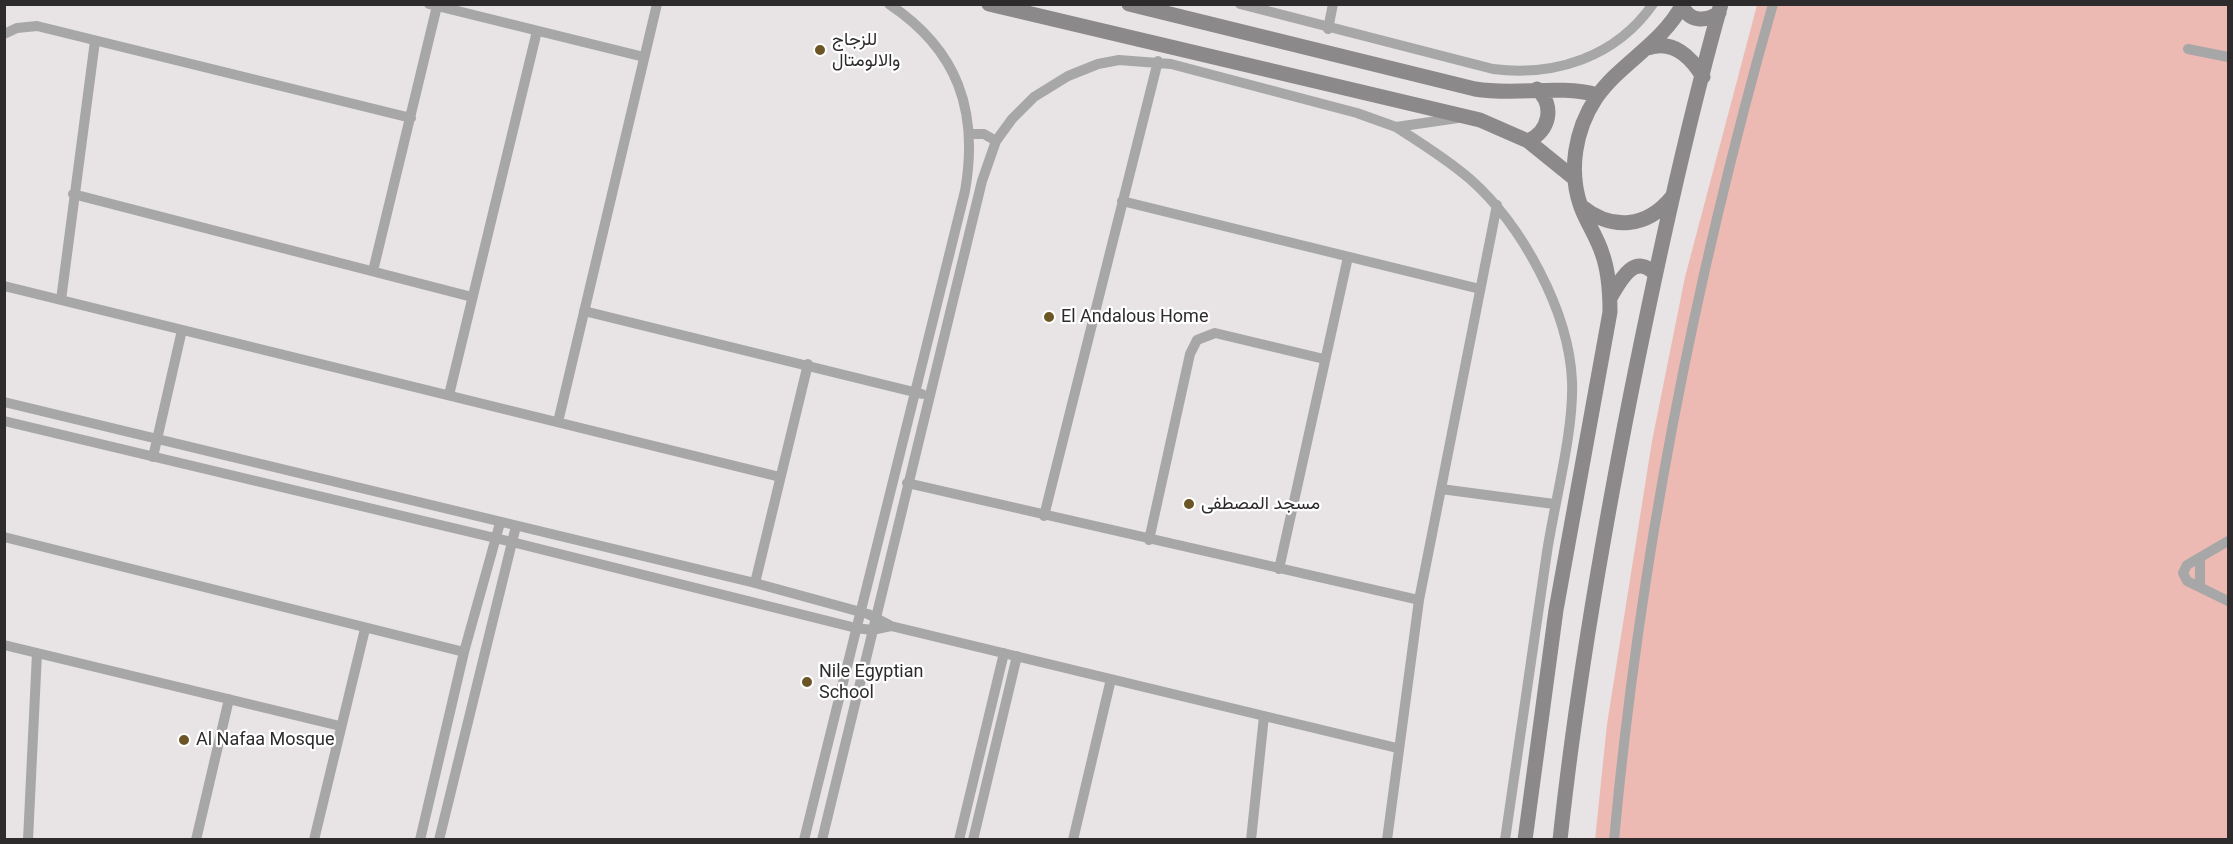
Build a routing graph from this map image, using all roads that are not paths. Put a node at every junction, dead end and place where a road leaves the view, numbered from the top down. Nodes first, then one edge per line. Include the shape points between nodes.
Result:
1 (657, 4) edge
2 (889, 4) edge
3 (989, 4) edge
4 (1129, 4) edge
5 (1240, 4) edge
6 (1333, 4) edge
7 (1653, 4) edge
8 (1773, 4) edge
9 (433, 5) edge
10 (1682, 5) edge
11 (1720, 9) edge
12 (1328, 28) junction
13 (537, 31) junction
14 (4, 34) edge
15 (95, 40) junction
16 (1648, 48) junction
17 (2188, 49) dead end
18 (644, 57) junction
19 (2229, 57) edge
20 (1158, 61) junction
21 (1703, 77) junction
22 (1537, 89) junction
23 (1598, 95) junction
24 (1467, 117) junction
25 (411, 118) junction
26 (1396, 127) junction
27 (970, 134) junction
28 (996, 141) junction
29 (1528, 141) junction
30 (1575, 180) junction
31 (74, 194) junction
32 (1674, 195) junction
33 (1122, 201) junction
34 (1497, 206) junction
35 (1581, 206) junction
36 (1348, 257) junction
37 (373, 271) junction
38 (1655, 274) junction
39 (4, 286) edge
40 (1480, 289) junction
41 (472, 297) junction
42 (1610, 298) junction
43 (61, 300) junction
44 (584, 311) junction
45 (182, 330) junction
46 (1324, 359) junction
47 (808, 364) junction
48 (915, 392) junction
49 (449, 395) junction
50 (928, 395) junction
51 (4, 402) edge
52 (4, 421) edge
53 (558, 422) junction
54 (157, 441) junction
55 (153, 457) junction
56 (780, 477) junction
57 (907, 483) junction
58 (1441, 489) junction
59 (1554, 504) junction
60 (1044, 516) junction
61 (500, 523) junction
62 (516, 526) junction
63 (4, 537) edge
64 (496, 539) junction
65 (1149, 540) junction
66 (2229, 541) edge
67 (512, 542) junction
68 (2200, 558) junction
69 (1279, 569) junction
70 (755, 583) junction
71 (2200, 587) junction
72 (1419, 600) junction
73 (2229, 601) edge
74 (861, 611) junction
75 (875, 616) junction
76 (891, 626) junction
77 (856, 628) junction
78 (365, 629) junction
79 (872, 630) junction
80 (4, 645) edge
81 (37, 652) junction
82 (464, 652) junction
83 (1004, 653) junction
84 (1017, 656) junction
85 (1111, 679) junction
86 (229, 699) junction
87 (1264, 716) junction
88 (340, 726) junction
89 (1397, 748) junction
90 (28, 840) edge
91 (196, 840) edge
92 (314, 840) edge
93 (420, 840) edge
94 (439, 840) edge
95 (804, 840) edge
96 (822, 840) edge
97 (959, 840) edge
98 (973, 840) edge
99 (1073, 840) edge
100 (1251, 840) edge
101 (1387, 840) edge
102 (1505, 840) edge
103 (1526, 840) edge
104 (1560, 840) edge
105 (1614, 840) edge

1 - 18 street
2 - 27 street via 918,25 945,57 963,95
3 - 24 street
4 - 22 street via 1475,89
5 - 12 street
6 - 12 street
7 - 12 street via 1627,33 1601,51 1572,64 1532,72 1493,69
8 - 105 street via 1717,218 1673,428 1633,662
9 - 13 street
9 - 25 street
10 - 11 street via 1695,19 1709,18
10 - 16 street
11 - 21 street
13 - 18 street
13 - 41 street
14 - 15 street via 37,26
15 - 25 street
15 - 31 street
16 - 21 street via 1665,45 1676,49
16 - 23 street
17 - 19 street
18 - 44 street
20 - 26 street via 1357,113
20 - 28 street via 1119,60 1068,76 1023,108
20 - 33 street
21 - 32 street
22 - 23 street via 1562,88
22 - 29 street via 1546,102 1548,117 1541,132
23 - 30 street via 1580,130
24 - 26 street
24 - 29 street
25 - 37 street
26 - 34 street via 1457,168
27 - 28 street via 984,134
27 - 48 street via 965,191
28 - 50 street via 982,181
29 - 30 street
30 - 35 street
31 - 37 street
31 - 43 street
32 - 35 street via 1654,214 1633,224 1602,219
32 - 38 street
33 - 36 street
33 - 60 street
34 - 40 street
34 - 59 street via 1541,276 1567,349 1572,381 1570,415
35 - 42 street via 1603,255
36 - 40 street
36 - 46 street
37 - 41 street
38 - 42 street via 1646,267 1633,267
38 - 104 street via 1613,483
39 - 43 street
40 - 58 street
41 - 49 street
42 - 103 street via 1609,326 1556,610
43 - 45 street
44 - 47 street
44 - 53 street
45 - 49 street
45 - 54 street
46 - 65 street via 1215,333 1197,340 1190,354
46 - 69 street
47 - 48 street
47 - 56 street
48 - 50 street
48 - 74 street
49 - 53 street
50 - 57 street
51 - 54 street
52 - 55 street
53 - 56 street
54 - 55 street
54 - 61 street
55 - 64 street
56 - 70 street
57 - 60 street
57 - 75 street
58 - 59 street
58 - 72 street
59 - 102 street
60 - 65 street
61 - 62 street
61 - 64 street
62 - 67 street
62 - 70 street
63 - 78 street
64 - 67 street
64 - 82 street
65 - 69 street
66 - 68 street
67 - 77 street
67 - 94 street
68 - 71 street
68 - 71 street via 2187,565 2183,573 2187,581
69 - 72 street
70 - 74 street
71 - 73 street
72 - 89 street
74 - 75 street
74 - 77 street
75 - 76 street
75 - 79 street
76 - 79 street
76 - 83 street
77 - 79 street
77 - 95 street
78 - 82 street
78 - 88 street
79 - 96 street
80 - 81 street
81 - 86 street
81 - 90 street
82 - 93 street
83 - 84 street
83 - 97 street
84 - 85 street
84 - 98 street
85 - 87 street
85 - 99 street
86 - 88 street
86 - 91 street
87 - 89 street
87 - 100 street
88 - 92 street
89 - 101 street

